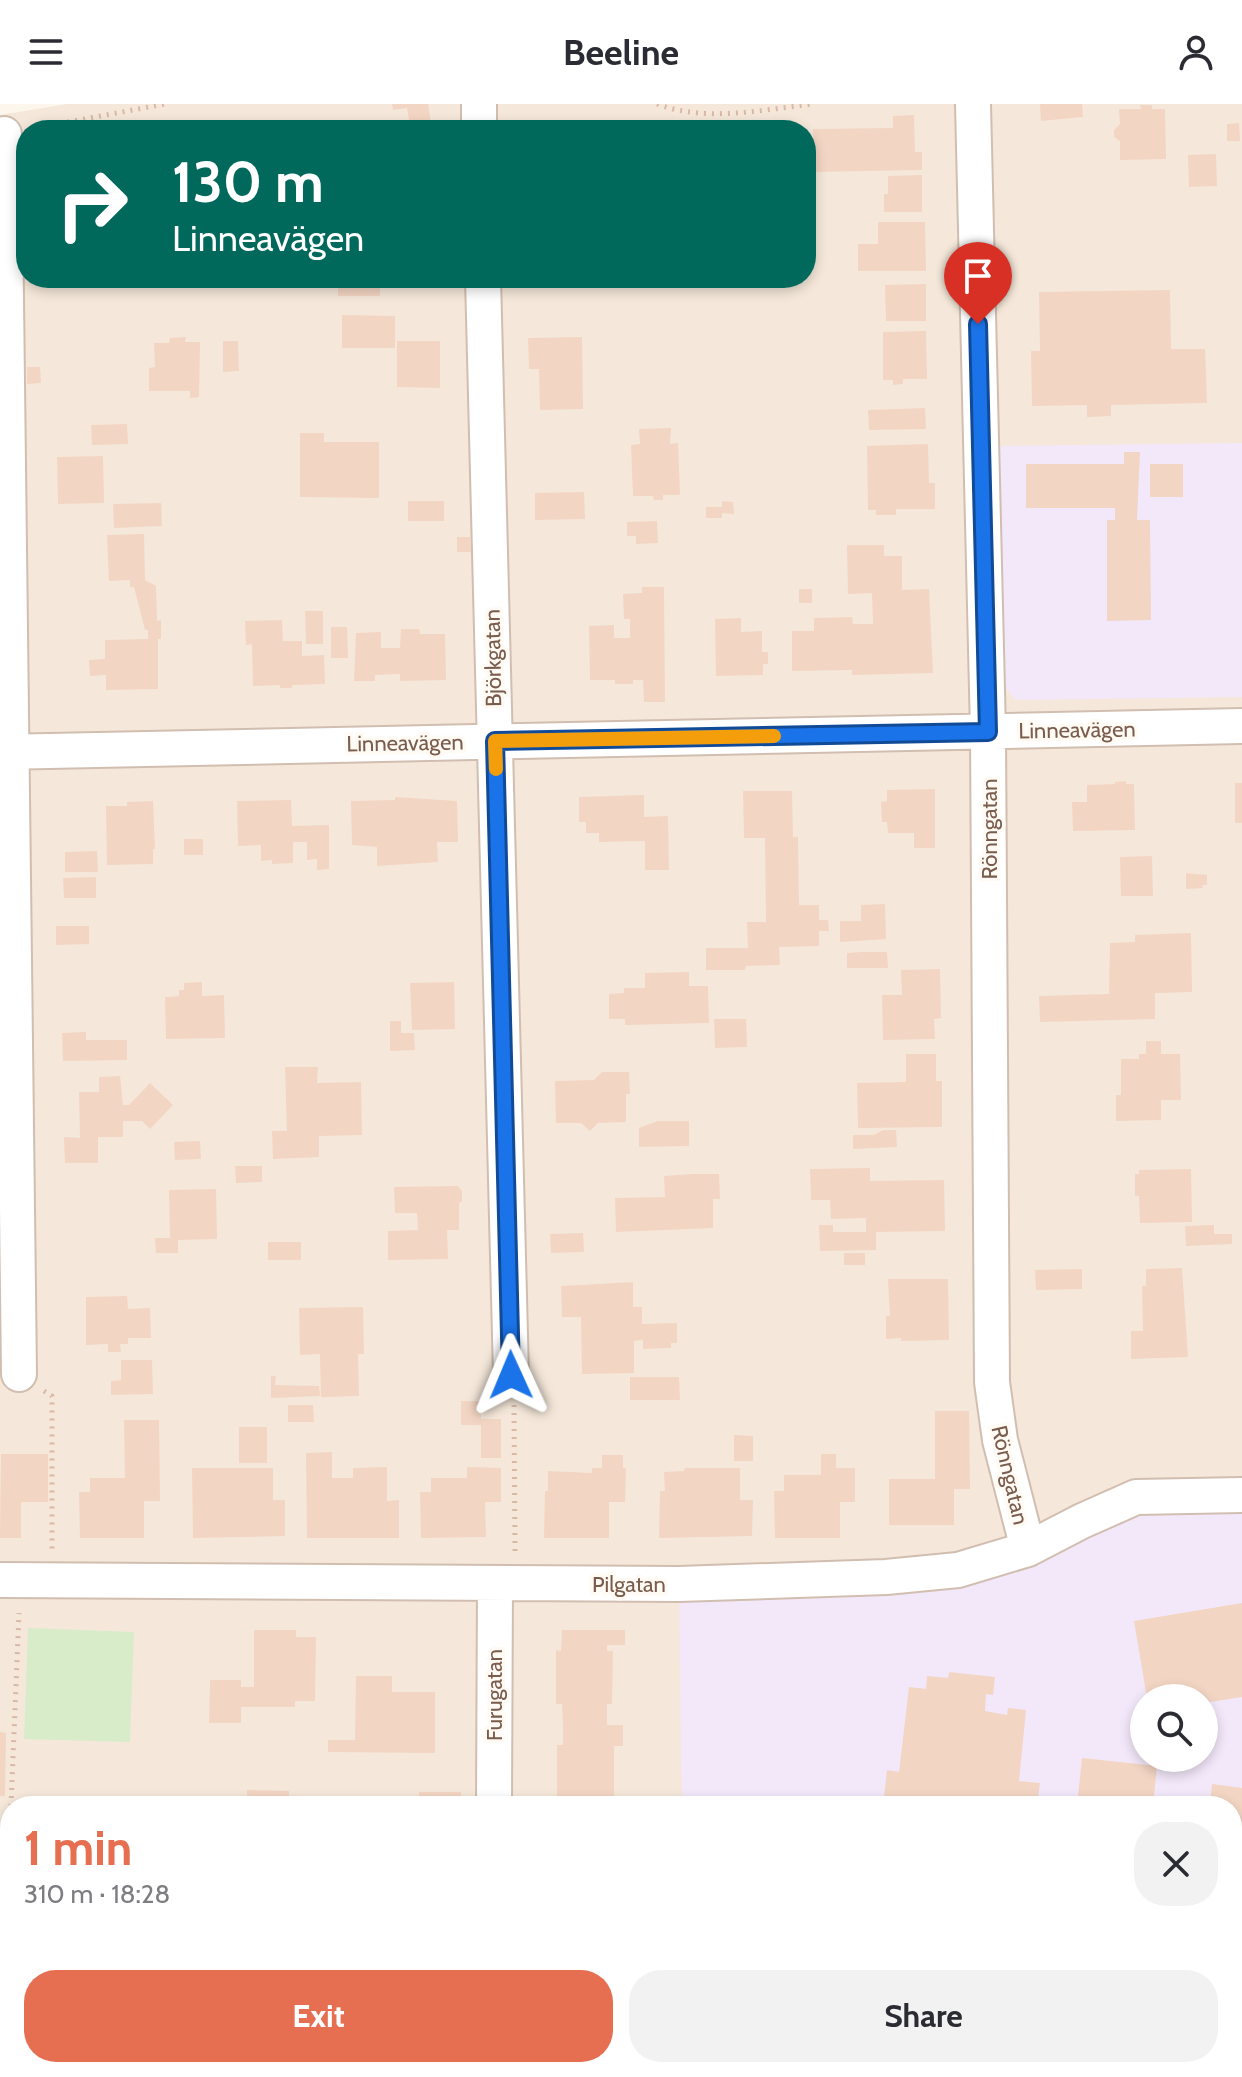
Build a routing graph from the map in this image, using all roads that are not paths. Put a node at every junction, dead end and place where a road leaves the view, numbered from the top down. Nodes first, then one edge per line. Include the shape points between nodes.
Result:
1 (973, 104) edge
2 (4, 134) road end
3 (483, 288) edge
4 (1242, 726) edge
5 (988, 732) junction
6 (495, 741) junction
7 (6, 752) edge
8 (19, 1374) road end
9 (511, 1375) road end
10 (1242, 1495) edge
11 (1028, 1549) junction
12 (24, 1580) edge
13 (505, 1584) junction
14 (494, 1796) edge

1 - 5 street, Rönngatan
2 - 7 street
3 - 6 street, Björkgatan
4 - 5 street, Linneavägen
5 - 6 street, Linneavägen
5 - 11 street, Rönngatan via 992,1382 1000,1440
6 - 7 street, Linneavägen
6 - 9 street, Björkgatan
7 - 8 street
10 - 11 street, Pilgatan via 1136,1497
11 - 13 street, Pilgatan via 958,1570 886,1577
12 - 13 street, Pilgatan
13 - 14 street, Furugatan

